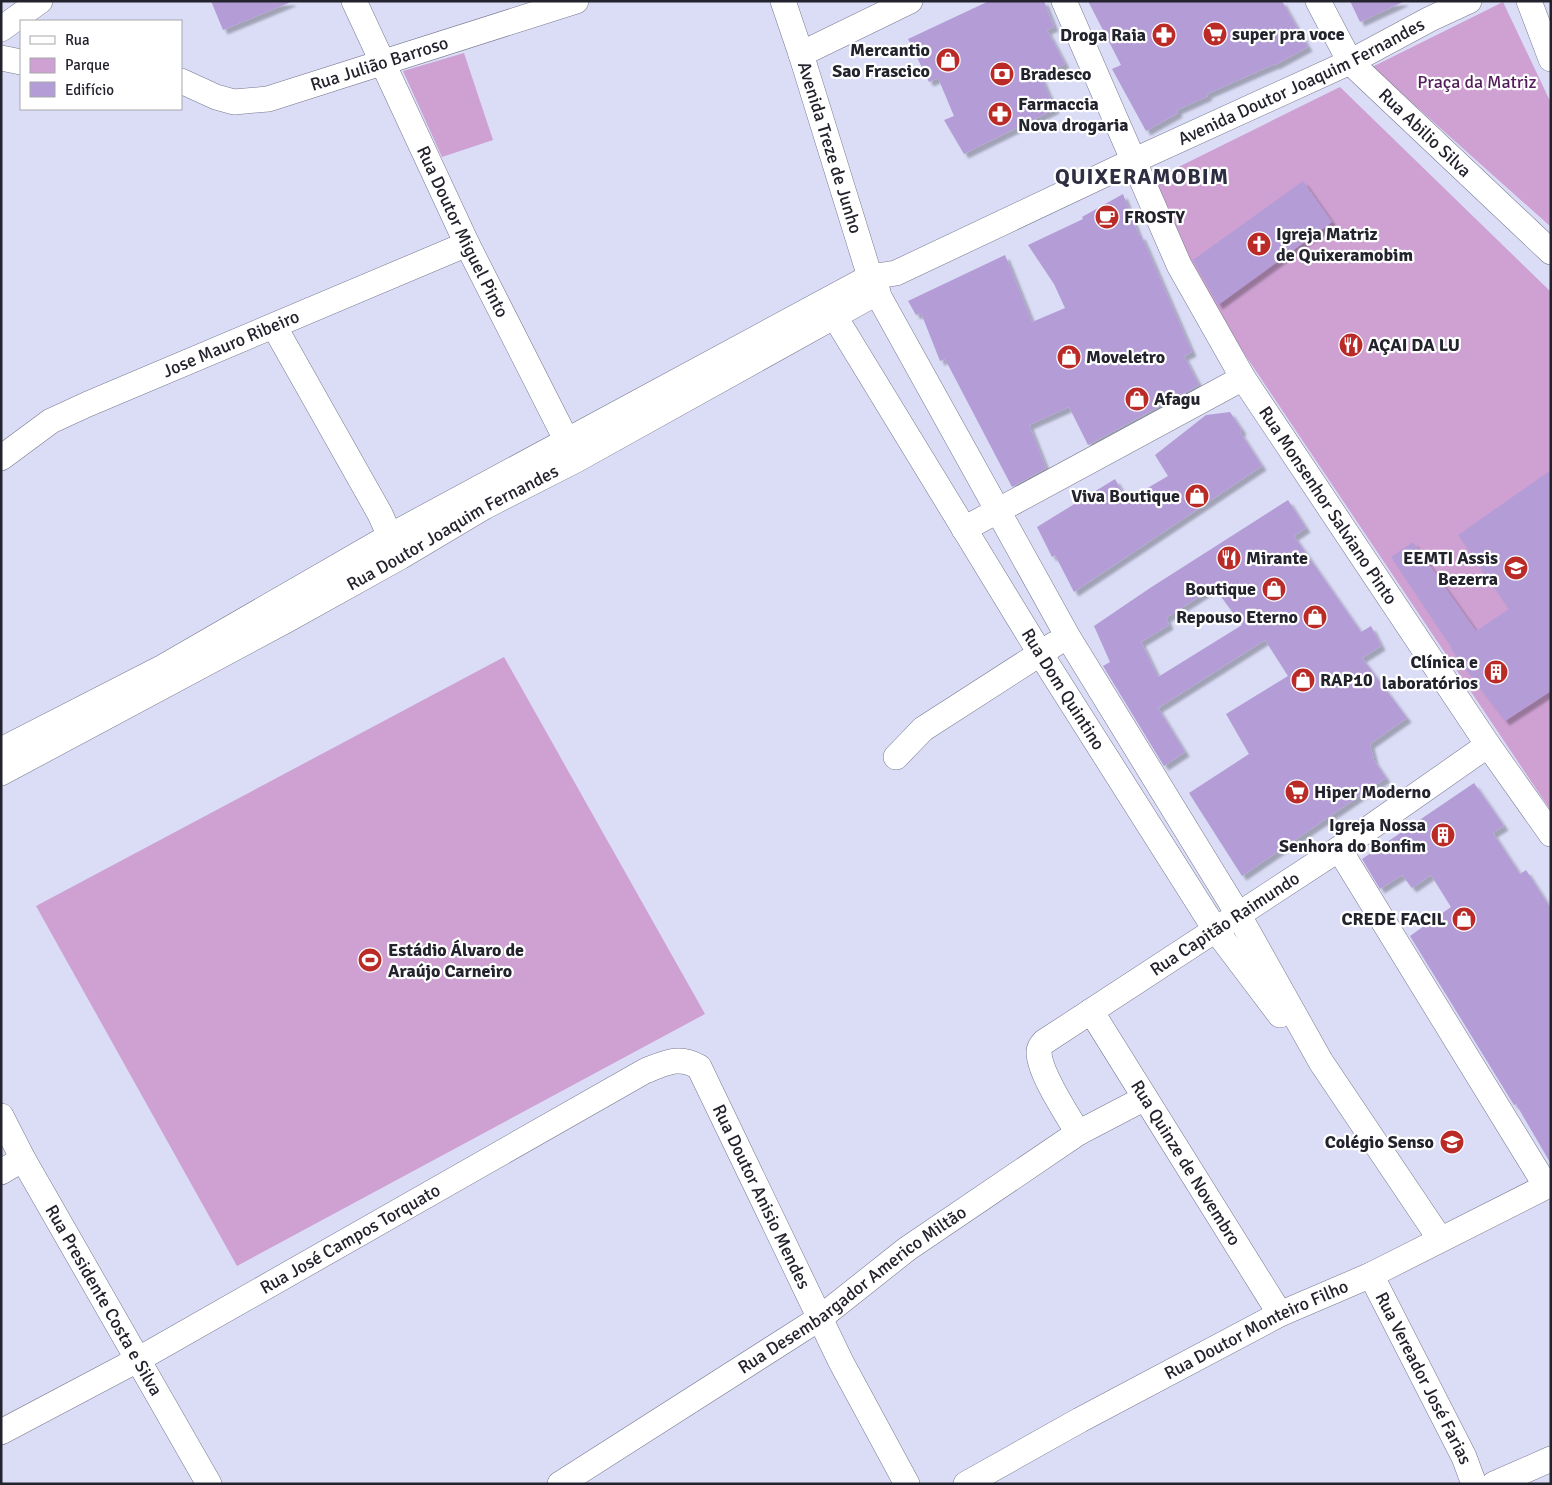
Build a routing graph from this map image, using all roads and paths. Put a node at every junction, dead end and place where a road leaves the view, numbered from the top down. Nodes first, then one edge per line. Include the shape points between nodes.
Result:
1 (40, 1) edge
2 (354, 1) edge
3 (576, 1) edge
4 (783, 1) edge
5 (910, 1) edge
6 (1064, 1) edge
7 (1318, 1) edge
8 (1469, 1) edge
9 (1529, 1) edge
10 (1, 29) edge
11 (801, 54) junction
12 (1, 58) edge
13 (1551, 59) edge
14 (20, 62) edge
15 (1350, 62) junction
16 (382, 63) junction
17 (182, 81) edge
18 (1133, 161) junction
19 (467, 244) junction
20 (1551, 252) edge
21 (873, 285) junction
22 (831, 309) junction
23 (274, 326) junction
24 (1243, 378) junction
25 (571, 451) junction
26 (1, 458) edge
27 (997, 510) junction
28 (964, 529) junction
29 (390, 536) junction
30 (1068, 636) junction
31 (1040, 653) junction
32 (1488, 745) junction
33 (1, 750) edge
34 (896, 757) dead end
35 (1, 773) edge
36 (1551, 834) edge
37 (1339, 849) junction
38 (1238, 914) junction
39 (1216, 929) junction
40 (1091, 1011) junction
41 (1321, 1062) junction
42 (699, 1067) joint
43 (1144, 1098) junction
44 (1, 1116) edge
45 (1078, 1134) junction
46 (23, 1159) junction
47 (1, 1172) edge
48 (1549, 1185) edge
49 (1440, 1239) junction
50 (1372, 1275) junction
51 (1280, 1314) junction
52 (820, 1318) junction
53 (138, 1359) junction
54 (1, 1432) edge
55 (1551, 1459) edge
56 (209, 1484) edge
57 (560, 1484) edge
58 (907, 1484) edge
59 (966, 1484) edge
60 (1474, 1484) edge
61 (1494, 1484) edge

1 - 10 street
2 - 16 street, Rua Doutor Miguel Pinto
3 - 16 street, Rua Julião Barroso
4 - 11 street, Avenida Treze de Junho
5 - 11 street
6 - 18 street, Rua Monsenhor Salviano Pinto
7 - 15 street, Rua Abilio Silva
8 - 15 street, Avenida Doutor Joaquim Fernandes
9 - 13 street
11 - 21 street, Avenida Treze de Junho
12 - 14 street
15 - 18 street, Avenida Doutor Joaquim Fernandes
15 - 20 street, Rua Abilio Silva
16 - 17 street, Rua Julião Barroso via 268,99 234,102
16 - 19 street, Rua Doutor Miguel Pinto
18 - 21 street, Rua Doutor Joaquim Fernandes
18 - 24 street, Rua Monsenhor Salviano Pinto via 1179,265
19 - 23 street, Jose Mauro Ribeiro
19 - 25 street, Rua Doutor Miguel Pinto
21 - 22 street, Rua Doutor Joaquim Fernandes
21 - 27 street, Rua Dom Quintino
22 - 25 street, Rua Doutor Joaquim Fernandes
22 - 28 street, Rua Dom Quintino
23 - 26 street, Jose Mauro Ribeiro via 51,420
23 - 29 street
24 - 27 street
24 - 32 street, Rua Monsenhor Salviano Pinto
25 - 29 street, Rua Doutor Joaquim Fernandes
25 - 35 street, Rua Doutor Joaquim Fernandes via 400,557
27 - 28 street
27 - 30 street, Rua Dom Quintino
28 - 31 street, Rua Dom Quintino
29 - 33 street, Rua Doutor Joaquim Fernandes via 163,667
30 - 31 street
30 - 38 street, Rua Dom Quintino
31 - 34 street via 923,729
31 - 39 street, Rua Dom Quintino
32 - 36 street, Rua Monsenhor Salviano Pinto
32 - 37 street, Rua Capitão Raimundo
37 - 38 street, Rua Capitão Raimundo
37 - 48 street
38 - 39 street, Rua Capitão Raimundo
38 - 41 street, Rua Dom Quintino
39 - 40 street, Rua Capitão Raimundo
39 - 41 street, Rua Dom Quintino via 1280,1016
40 - 43 street, Rua Quinze de Novembro
40 - 45 street, Rua Capitão Raimundo via 1044,1042 1039,1052 1043,1071
41 - 49 street, Rua Dom Quintino
42 - 52 street, Rua Doutor Anisio Mendes
42 - 53 street, Rua José Campos Torquato via 676,1060 645,1070
43 - 45 street, Rua Desembargador Americo Miltão
43 - 51 street, Rua Quinze de Novembro
44 - 46 street, Rua Presidente Costa e Silva
45 - 52 street, Rua Desembargador Americo Miltão via 907,1249
46 - 47 street
46 - 53 street, Rua Presidente Costa e Silva
48 - 49 street, Rua Doutor Monteiro Filho
49 - 50 street, Rua Doutor Monteiro Filho
50 - 51 street, Rua Doutor Monteiro Filho
50 - 60 street, Rua Vereador José Farias via 1464,1457
51 - 59 street, Rua Doutor Monteiro Filho
52 - 57 street, Rua Desembargador Americo Miltão
52 - 58 street, Rua Doutor Anisio Mendes
53 - 54 street, Rua José Campos Torquato
53 - 56 street, Rua Presidente Costa e Silva
55 - 61 street

